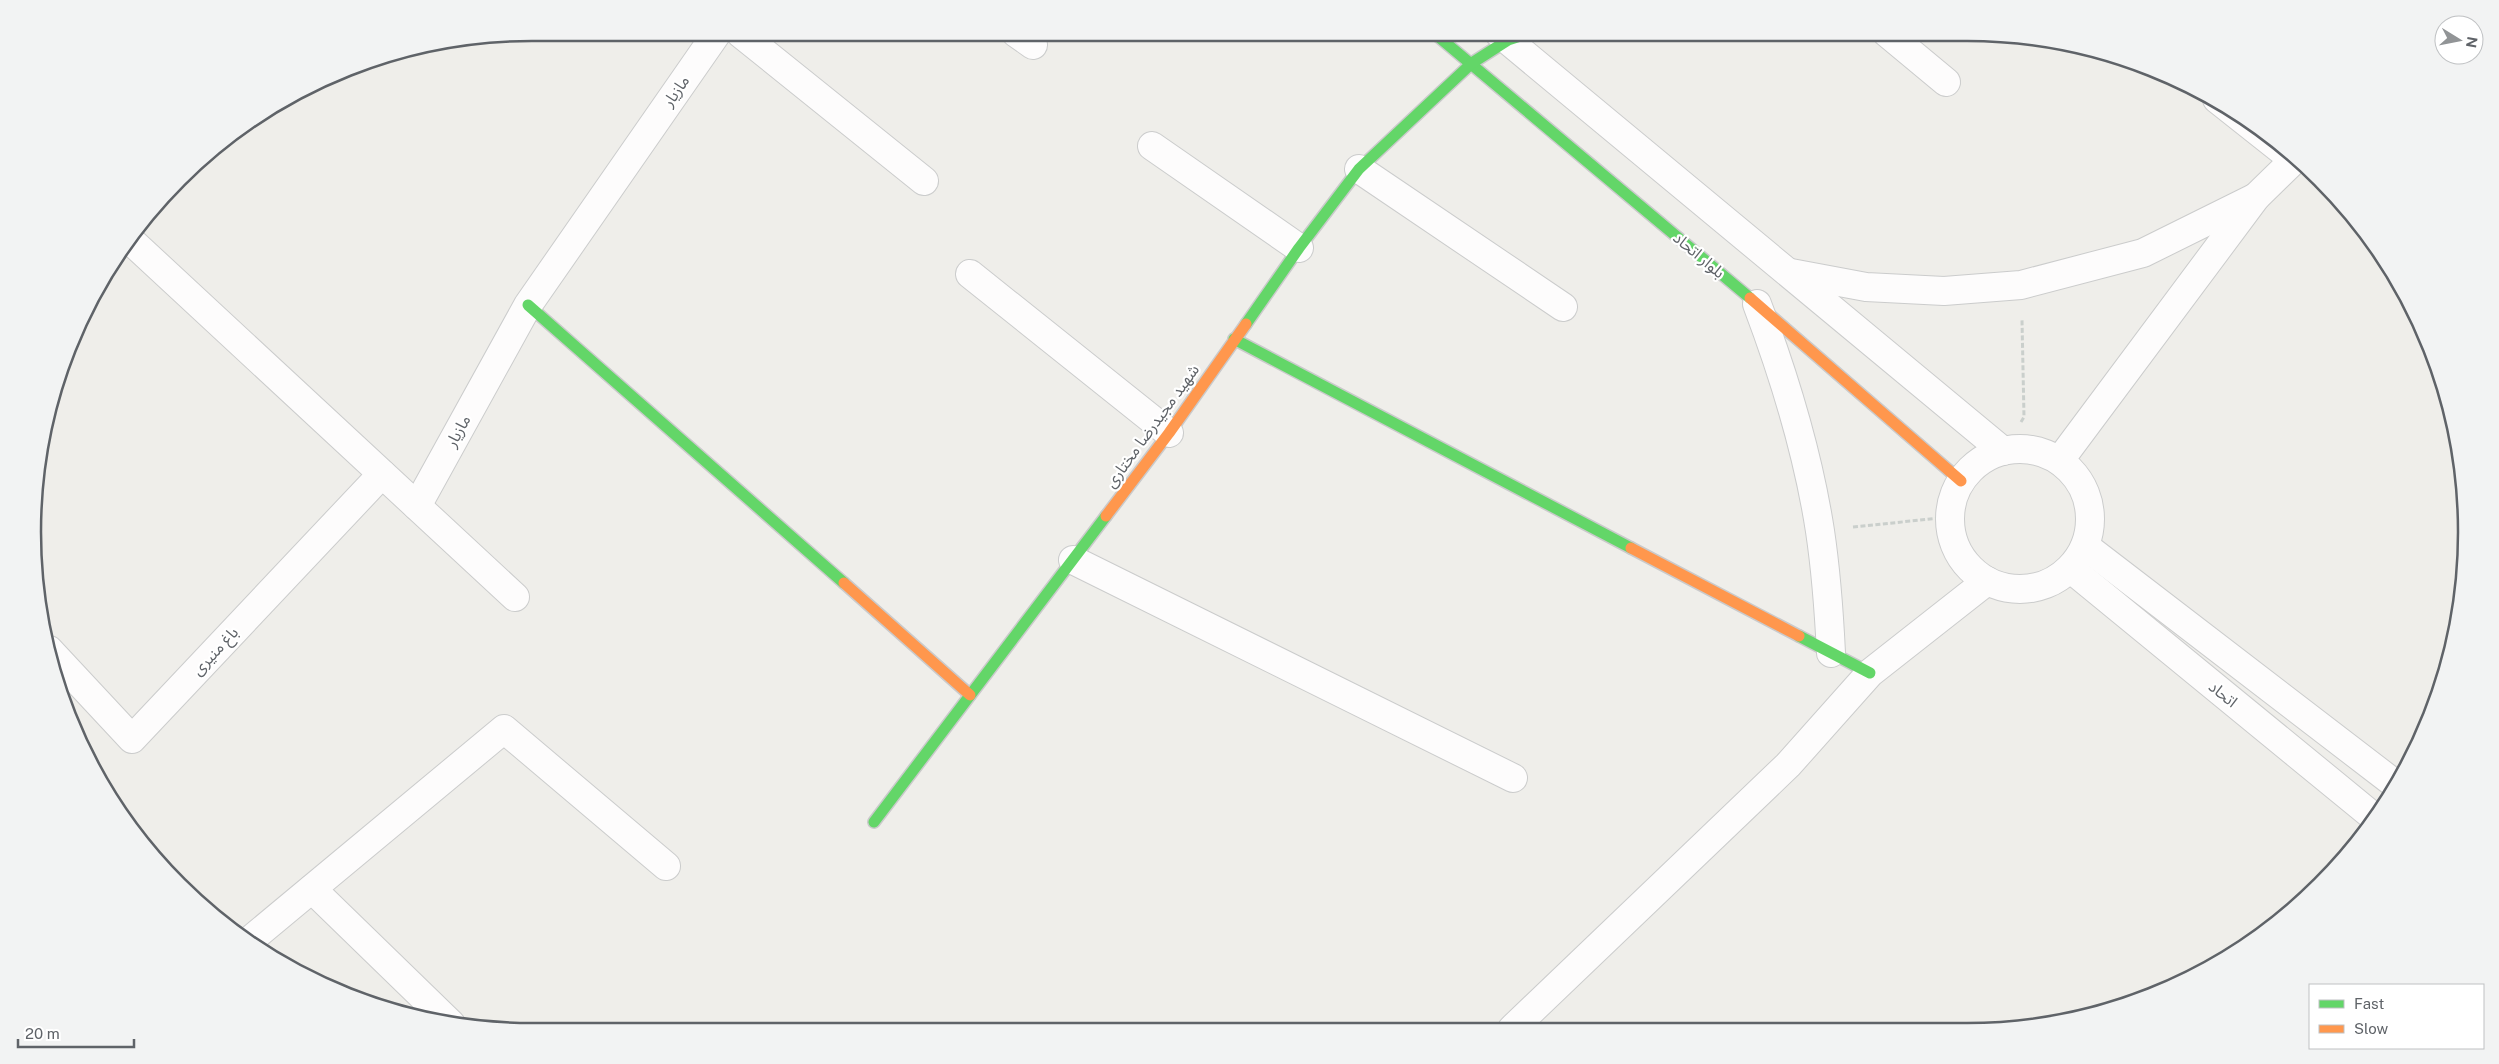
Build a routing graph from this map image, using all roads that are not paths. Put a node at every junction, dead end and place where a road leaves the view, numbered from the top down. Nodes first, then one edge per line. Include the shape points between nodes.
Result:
1 (711, 41) edge
2 (751, 41) edge
3 (1445, 41) edge
4 (1503, 41) edge
5 (1519, 41) edge
6 (1897, 41) edge
7 (1472, 63) junction
8 (1946, 82) dead end
9 (1152, 146) dead end
10 (2290, 163) edge
11 (1359, 169) junction
12 (924, 181) dead end
13 (2256, 197) junction
14 (135, 244) edge
15 (1299, 248) junction
16 (1790, 273) junction
17 (970, 274) dead end
18 (1756, 304) junction
19 (528, 306) junction
20 (1563, 307) dead end
21 (1234, 339) junction
22 (1168, 432) junction
23 (2003, 451) junction
24 (2060, 460) junction
25 (382, 474) junction
26 (1961, 482) junction
27 (417, 506) junction
28 (2078, 558) junction
29 (1073, 560) junction
30 (1987, 581) junction
31 (515, 596) dead end
32 (1831, 652) junction
33 (58, 660) edge
34 (1870, 673) junction
35 (970, 695) junction
36 (1513, 778) dead end
37 (2390, 780) edge
38 (2369, 813) edge
39 (874, 822) dead end
40 (666, 866) dead end
41 (312, 889) junction
42 (254, 937) edge
43 (441, 1014) edge
44 (1518, 1023) edge

1 - 19 street, مازیار
2 - 12 street
3 - 7 street, بلوار اتحاد
4 - 7 street, شهید مجیدرضا مختاری
5 - 16 street
6 - 8 street
7 - 11 street, شهید مجیدرضا مختاری
7 - 18 street, بلوار اتحاد
9 - 15 street
10 - 13 street
11 - 15 street, شهید مجیدرضا مختاری
11 - 20 street
13 - 16 street via 2143,253 2021,285 1944,291 1885,288
13 - 24 street
14 - 25 street
15 - 21 street, شهید مجیدرضا مختاری
16 - 23 street
17 - 22 street
18 - 26 street, بلوار اتحاد
18 - 32 street via 1796,415 1810,473 1828,591
19 - 27 street, مازیار
19 - 35 street
21 - 22 street, شهید مجیدرضا مختاری
21 - 32 street
22 - 29 street, شهید مجیدرضا مختاری
23 - 24 street via 2022,448
23 - 26 street via 1986,457
24 - 28 street via 2077,477 2088,499 2091,523
25 - 27 street
25 - 33 street, باغ منیری via 132,739
26 - 30 street via 1950,516 1952,536 1971,570
27 - 31 street
28 - 30 street via 2053,582 2031,589 2008,588
28 - 37 street, اتحاد
28 - 38 street, اتحاد
29 - 35 street, شهید مجیدرضا مختاری
29 - 36 street
30 - 34 street
32 - 34 street
34 - 44 street via 1788,765
35 - 39 street, شهید مجیدرضا مختاری
40 - 41 street via 504,729
41 - 42 street
41 - 43 street

